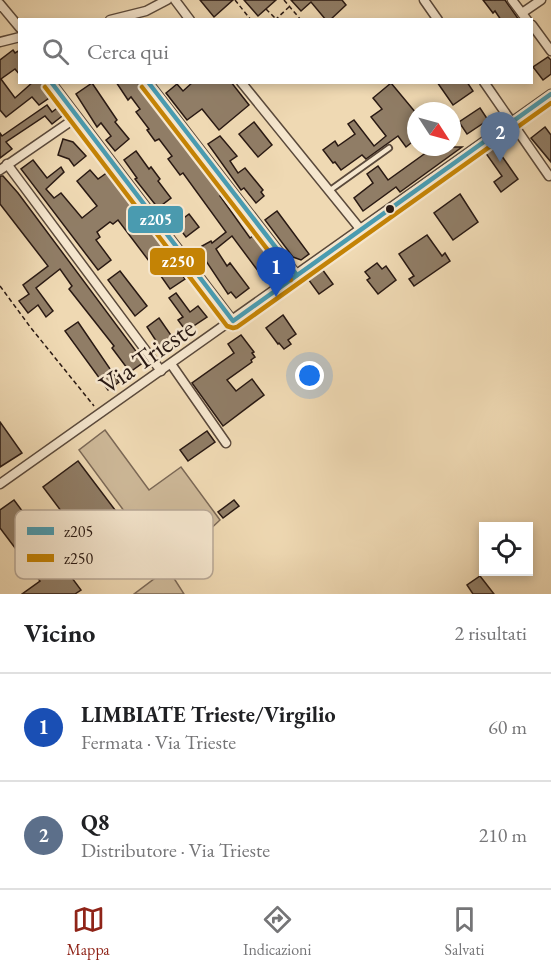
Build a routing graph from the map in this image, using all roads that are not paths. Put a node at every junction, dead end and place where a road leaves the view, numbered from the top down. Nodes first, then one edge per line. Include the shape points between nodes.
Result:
1 (166, 0) edge
2 (175, 0) edge
3 (424, 0) edge
4 (512, 0) edge
5 (541, 0) edge
6 (0, 4) edge
7 (525, 16) edge
8 (118, 18) edge
9 (188, 18) edge
10 (437, 18) edge
11 (18, 26) edge
12 (533, 28) edge
13 (18, 39) edge
14 (0, 42) edge
15 (551, 51) edge
16 (52, 84) edge
17 (150, 84) edge
18 (243, 84) edge
19 (485, 84) edge
20 (551, 94) edge
21 (77, 117) junction
22 (512, 122) junction
23 (389, 148) dead end
24 (4, 167) edge
25 (549, 176) dead end
26 (329, 191) junction
27 (361, 230) junction
28 (297, 275) junction
29 (233, 321) junction
30 (171, 364) junction
31 (161, 371) junction
32 (226, 443) dead end
33 (0, 484) edge

1 - 8 street via 146,11
2 - 9 street
3 - 10 street
4 - 7 street
5 - 7 street
6 - 11 street
12 - 15 street
13 - 14 street
16 - 21 street
17 - 28 street
18 - 26 street
19 - 22 street
20 - 22 street, Via Trieste
21 - 24 street
21 - 29 street
22 - 25 street
22 - 27 street, Via Trieste
23 - 26 lane
24 - 31 street
26 - 27 street
27 - 28 street, Via Trieste
28 - 29 street, Via Trieste
29 - 30 street, Via Trieste
30 - 31 street, Via Trieste
30 - 32 street
31 - 33 street, Via Trieste

